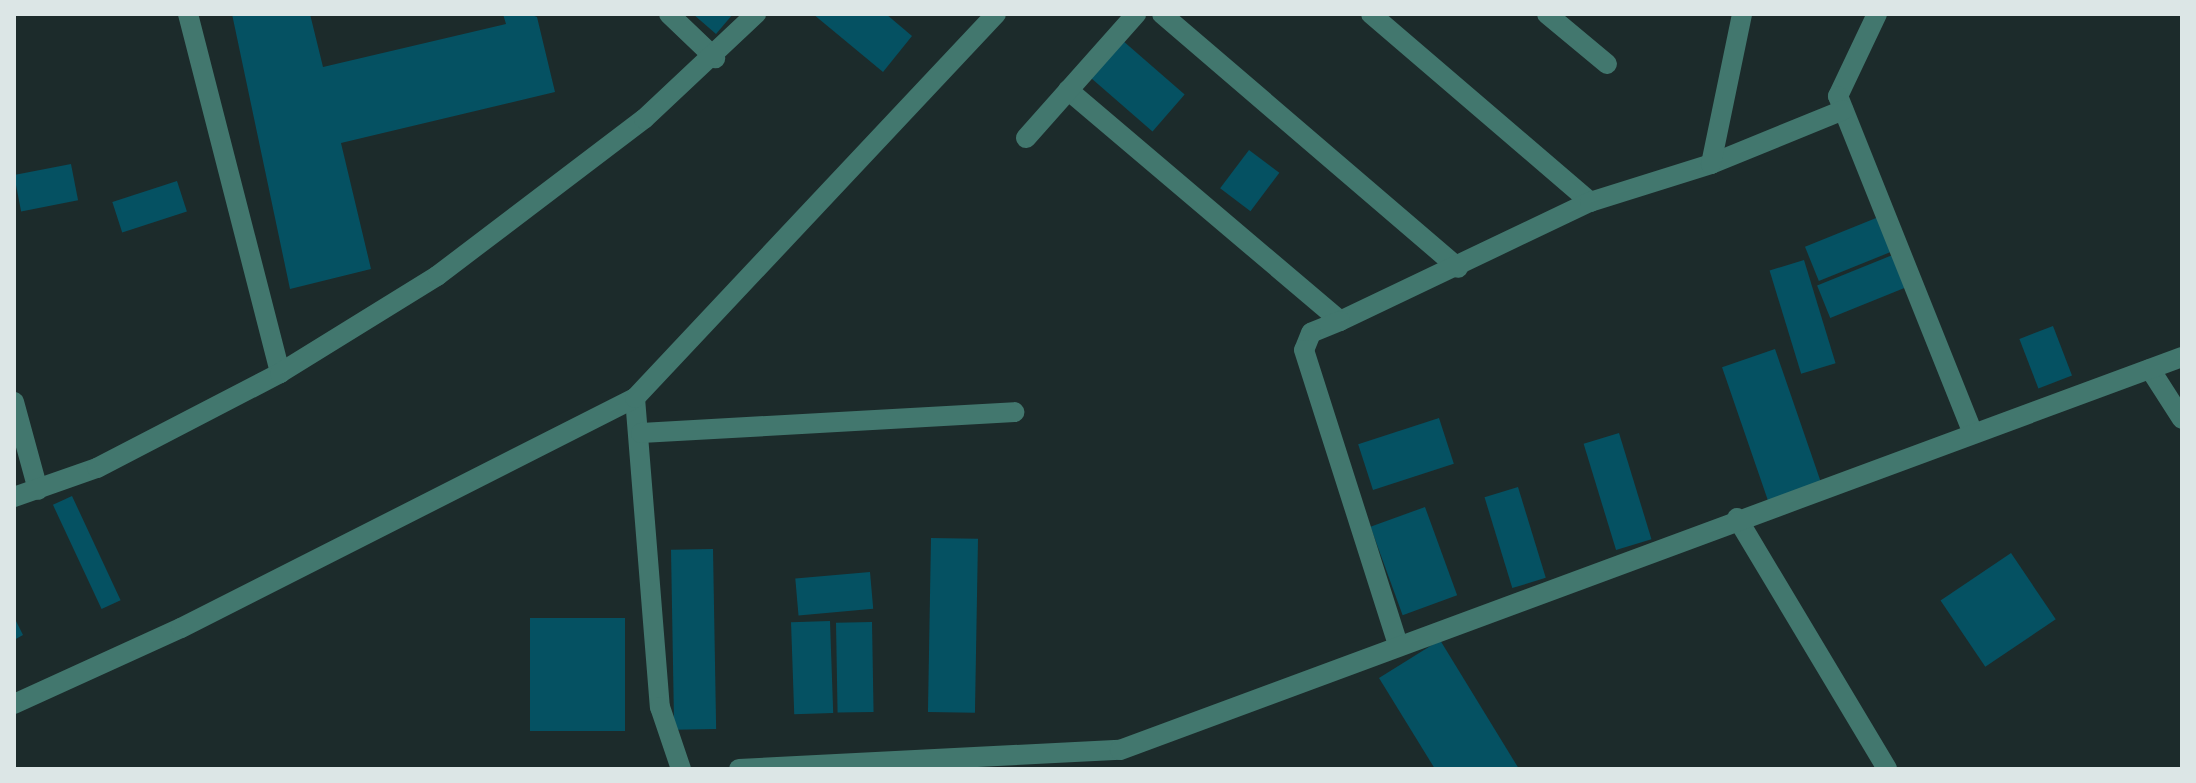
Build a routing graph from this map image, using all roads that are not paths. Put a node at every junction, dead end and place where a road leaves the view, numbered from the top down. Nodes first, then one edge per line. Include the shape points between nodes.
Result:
1 (188, 14) edge
2 (669, 14) edge
3 (756, 14) edge
4 (996, 14) edge
5 (1136, 14) edge
6 (1162, 14) edge
7 (1371, 14) edge
8 (1547, 14) edge
9 (1742, 14) edge
10 (1877, 14) edge
11 (715, 58) junction
12 (1607, 64) dead end
13 (1068, 90) junction
14 (1843, 110) junction
15 (1026, 138) dead end
16 (1711, 164) junction
17 (1590, 202) junction
18 (1458, 268) junction
19 (1340, 321) junction
20 (2182, 357) edge
21 (2150, 369) junction
22 (280, 373) junction
23 (635, 398) junction
24 (14, 402) edge
25 (1014, 412) dead end
26 (2182, 419) edge
27 (1971, 429) junction
28 (641, 433) junction
29 (38, 490) junction
30 (14, 497) edge
31 (1737, 518) junction
32 (1398, 644) junction
33 (14, 704) edge
34 (681, 769) edge
35 (739, 769) edge
36 (1887, 769) edge

1 - 22 street
2 - 11 street
3 - 11 street
4 - 23 street
5 - 13 street
6 - 18 street
7 - 17 street
8 - 12 street
9 - 16 street
10 - 14 street via 1844,74
11 - 22 street via 437,276
13 - 15 street
13 - 19 street
14 - 16 street
14 - 27 street
16 - 17 street
17 - 18 street
18 - 19 street
19 - 32 street via 1311,333 1304,350
20 - 21 street
21 - 26 street
21 - 27 street
22 - 29 street via 97,468
23 - 28 street
23 - 33 street via 181,628
24 - 29 street
25 - 28 street
27 - 31 street
28 - 34 street via 660,707
29 - 30 street
31 - 32 street
31 - 36 street
32 - 35 street via 1120,750

